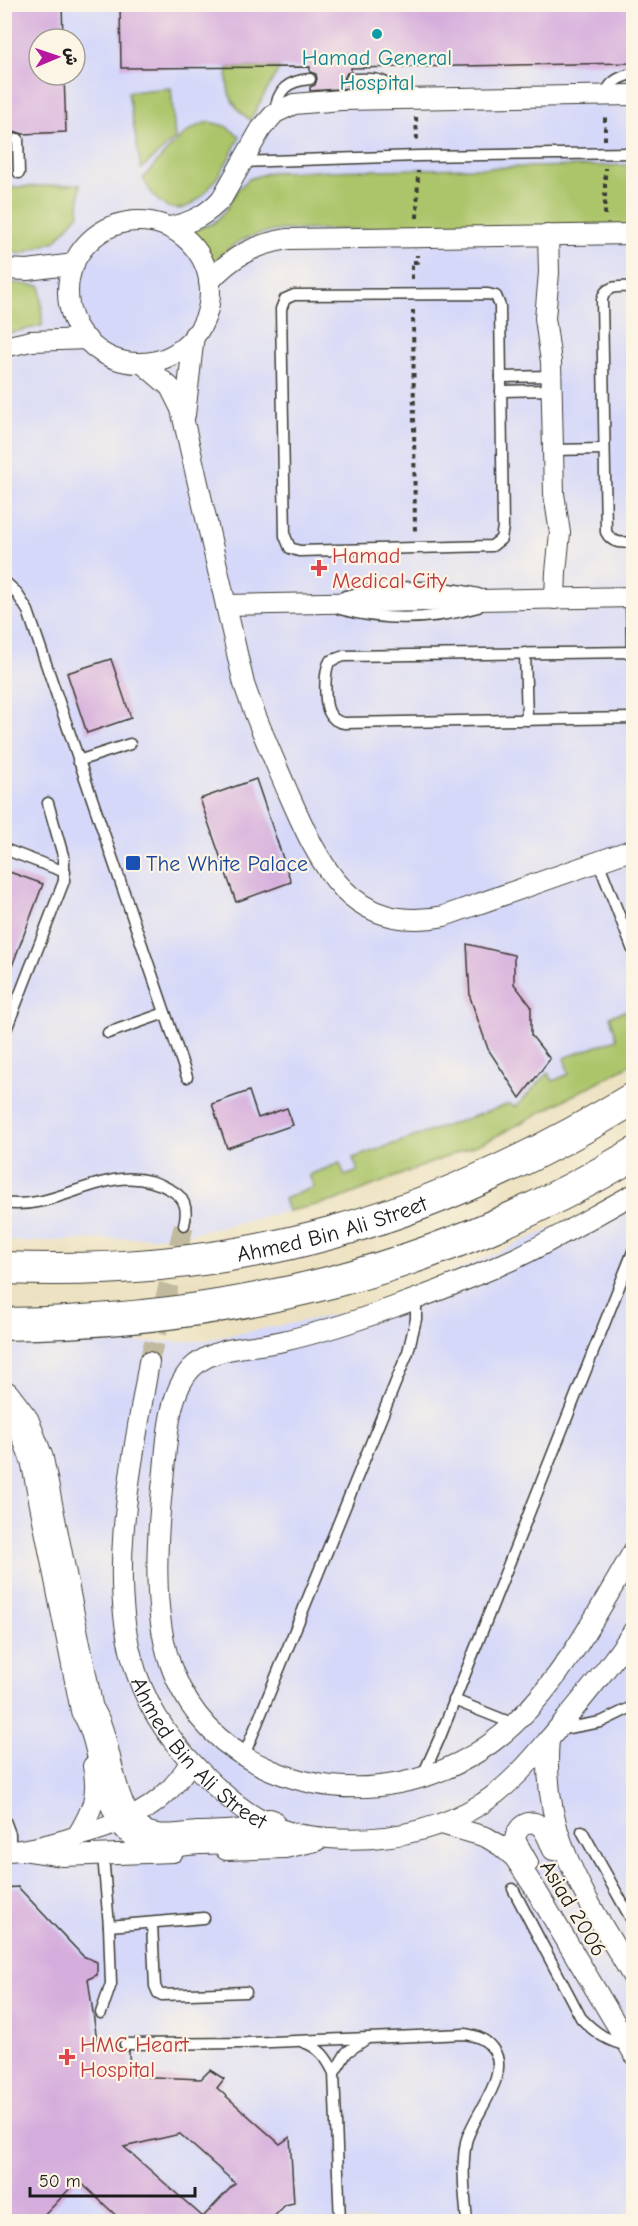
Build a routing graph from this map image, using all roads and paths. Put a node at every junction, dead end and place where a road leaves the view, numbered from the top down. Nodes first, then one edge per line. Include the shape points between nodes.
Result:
1 (628, 75) dead end
2 (351, 79) dead end
3 (310, 80) dead end
4 (633, 95) edge
5 (605, 96) junction
6 (394, 99) junction
7 (416, 99) junction
8 (275, 112) junction
9 (18, 139) dead end
10 (633, 153) edge
11 (418, 156) junction
12 (243, 162) junction
13 (19, 173) dead end
14 (169, 227) junction
15 (633, 234) edge
16 (548, 235) junction
17 (417, 237) junction
18 (74, 264) junction
19 (4, 270) edge
20 (209, 282) junction
21 (633, 287) edge
22 (413, 295) junction
23 (194, 335) junction
24 (87, 339) junction
25 (4, 347) edge
26 (142, 363) junction
27 (501, 376) junction
28 (552, 376) junction
29 (501, 391) junction
30 (185, 421) junction
31 (604, 449) junction
32 (553, 450) junction
33 (633, 542) edge
34 (415, 548) junction
35 (4, 581) edge
36 (632, 597) edge
37 (555, 599) junction
38 (226, 605) junction
39 (633, 652) edge
40 (525, 654) junction
41 (633, 718) edge
42 (527, 720) junction
43 (130, 744) dead end
44 (78, 761) junction
45 (48, 803) dead end
46 (4, 849) edge
47 (633, 849) edge
48 (598, 861) junction
49 (65, 872) junction
50 (633, 953) edge
51 (165, 1013) junction
52 (108, 1033) dead end
53 (4, 1035) edge
54 (187, 1077) dead end
55 (633, 1098) edge
56 (633, 1154) edge
57 (633, 1194) edge
58 (4, 1203) edge
59 (184, 1225) tunnel mouth
60 (633, 1249) edge
61 (4, 1268) edge
62 (416, 1299) junction
63 (4, 1324) edge
64 (149, 1362) tunnel mouth
65 (4, 1397) edge
66 (633, 1550) edge
67 (633, 1630) edge
68 (454, 1700) junction
69 (633, 1706) edge
70 (87, 1710) junction
71 (514, 1724) junction
72 (553, 1735) junction
73 (243, 1758) junction
74 (190, 1762) junction
75 (421, 1778) junction
76 (4, 1818) edge
77 (127, 1820) junction
78 (441, 1824) junction
79 (269, 1825) junction
80 (582, 1831) dead end
81 (77, 1836) junction
82 (324, 1838) junction
83 (12, 1851) edge
84 (103, 1855) junction
85 (573, 1872) junction
86 (513, 1889) dead end
87 (536, 1890) junction
88 (204, 1918) dead end
89 (152, 1924) junction
90 (633, 1924) edge
91 (109, 1926) junction
92 (633, 1979) edge
93 (246, 1992) dead end
94 (101, 2013) dead end
95 (367, 2038) junction
96 (300, 2041) junction
97 (125, 2044) dead end
98 (631, 2050) edge
99 (334, 2073) junction
100 (340, 2222) edge
101 (466, 2222) edge

1 - 5 lane via 609,85
2 - 6 lane via 385,81
3 - 8 lane via 286,86 278,97
4 - 5 street
5 - 7 street
6 - 7 street
6 - 8 street via 305,102
7 - 11 path
8 - 12 street
9 - 13 lane
10 - 11 lane
11 - 12 lane
11 - 17 path
12 - 14 street via 213,207 193,221
14 - 18 street via 142,221 114,225 90,240
14 - 20 street via 200,256
15 - 16 street
16 - 17 street
16 - 28 street via 544,318
17 - 20 street via 273,241 237,256
17 - 22 path via 417,262 412,262
18 - 19 street
18 - 24 street via 69,304
20 - 23 street via 207,310
21 - 31 lane via 610,288 602,300
22 - 27 lane via 496,296 500,306
22 - 34 path
22 - 34 lane via 294,296 285,299 281,309 287,545 294,550
23 - 26 street via 171,355
23 - 30 street
24 - 25 street via 30,341
24 - 26 street via 111,357
26 - 30 street via 170,387
27 - 28 lane
27 - 29 lane
28 - 29 lane
28 - 32 street
29 - 34 lane via 501,539 492,546
30 - 38 street
31 - 32 lane
31 - 33 lane via 606,532 615,542
32 - 37 street via 554,494 548,533 556,572
35 - 44 lane via 28,611
36 - 37 street
36 - 39 lane
37 - 38 street
38 - 48 street via 244,684 307,835 321,863 341,889 366,908 412,920 444,916
39 - 40 lane
40 - 42 lane
40 - 42 lane via 339,656 330,661 326,675 328,710 338,722
41 - 42 lane
43 - 44 lane
44 - 51 lane
45 - 49 lane
46 - 49 lane
47 - 48 street
48 - 50 lane
49 - 53 lane via 59,899
51 - 52 lane
51 - 54 lane
55 - 61 main road, Ahmed Bin Ali Street via 502,1170 349,1229 276,1248 182,1263 66,1270
56 - 63 main road via 570,1190 475,1234 365,1274 220,1307 157,1315
57 - 62 street via 519,1257
58 - 59 lane via 33,1203 113,1179 140,1178 178,1193 186,1205
60 - 68 lane
62 - 73 lane via 408,1352
62 - 73 street via 281,1342 218,1352 188,1372 176,1394 160,1499 157,1563 167,1654 195,1712
64 - 74 street, Ahmed Bin Ali Street via 128,1496 124,1612 132,1659 149,1704
65 - 70 main road via 23,1422 37,1459
66 - 71 street via 567,1660
67 - 72 street, Ahmed Bin Ali Street via 611,1664
68 - 71 lane
68 - 75 lane
69 - 72 lane via 601,1722
70 - 77 main road via 97,1726 113,1796
70 - 81 street via 96,1791
71 - 75 street via 461,1761
72 - 78 street, Ahmed Bin Ali Street via 507,1786
72 - 85 street, Asiad 2006 via 547,1762 550,1807
73 - 75 street via 285,1776 326,1787 375,1788
74 - 77 street via 164,1796
74 - 79 street, Ahmed Bin Ali Street via 235,1803
76 - 83 lane
77 - 79 main road via 141,1835 157,1840 246,1835
77 - 81 street
78 - 82 street, Ahmed Bin Ali Street via 387,1838
78 - 87 street, Asiad 2006 via 470,1831 501,1846 514,1857
79 - 82 street, Ahmed Bin Ali Street
80 - 90 lane
81 - 83 street
82 - 84 street via 285,1848
83 - 84 street
84 - 91 lane
85 - 87 street via 558,1860 540,1825 522,1825 515,1840 534,1875
85 - 92 street, Asiad 2006
86 - 98 lane via 581,2018 597,2034
87 - 98 street, Asiad 2006
88 - 89 lane
89 - 91 lane
89 - 93 lane via 158,1993
91 - 94 lane via 111,1984
95 - 96 lane
95 - 99 lane via 347,2052
95 - 101 lane via 465,2034 483,2039 496,2053 497,2080 473,2121 466,2144
96 - 97 lane
96 - 99 lane via 318,2049
99 - 100 lane

